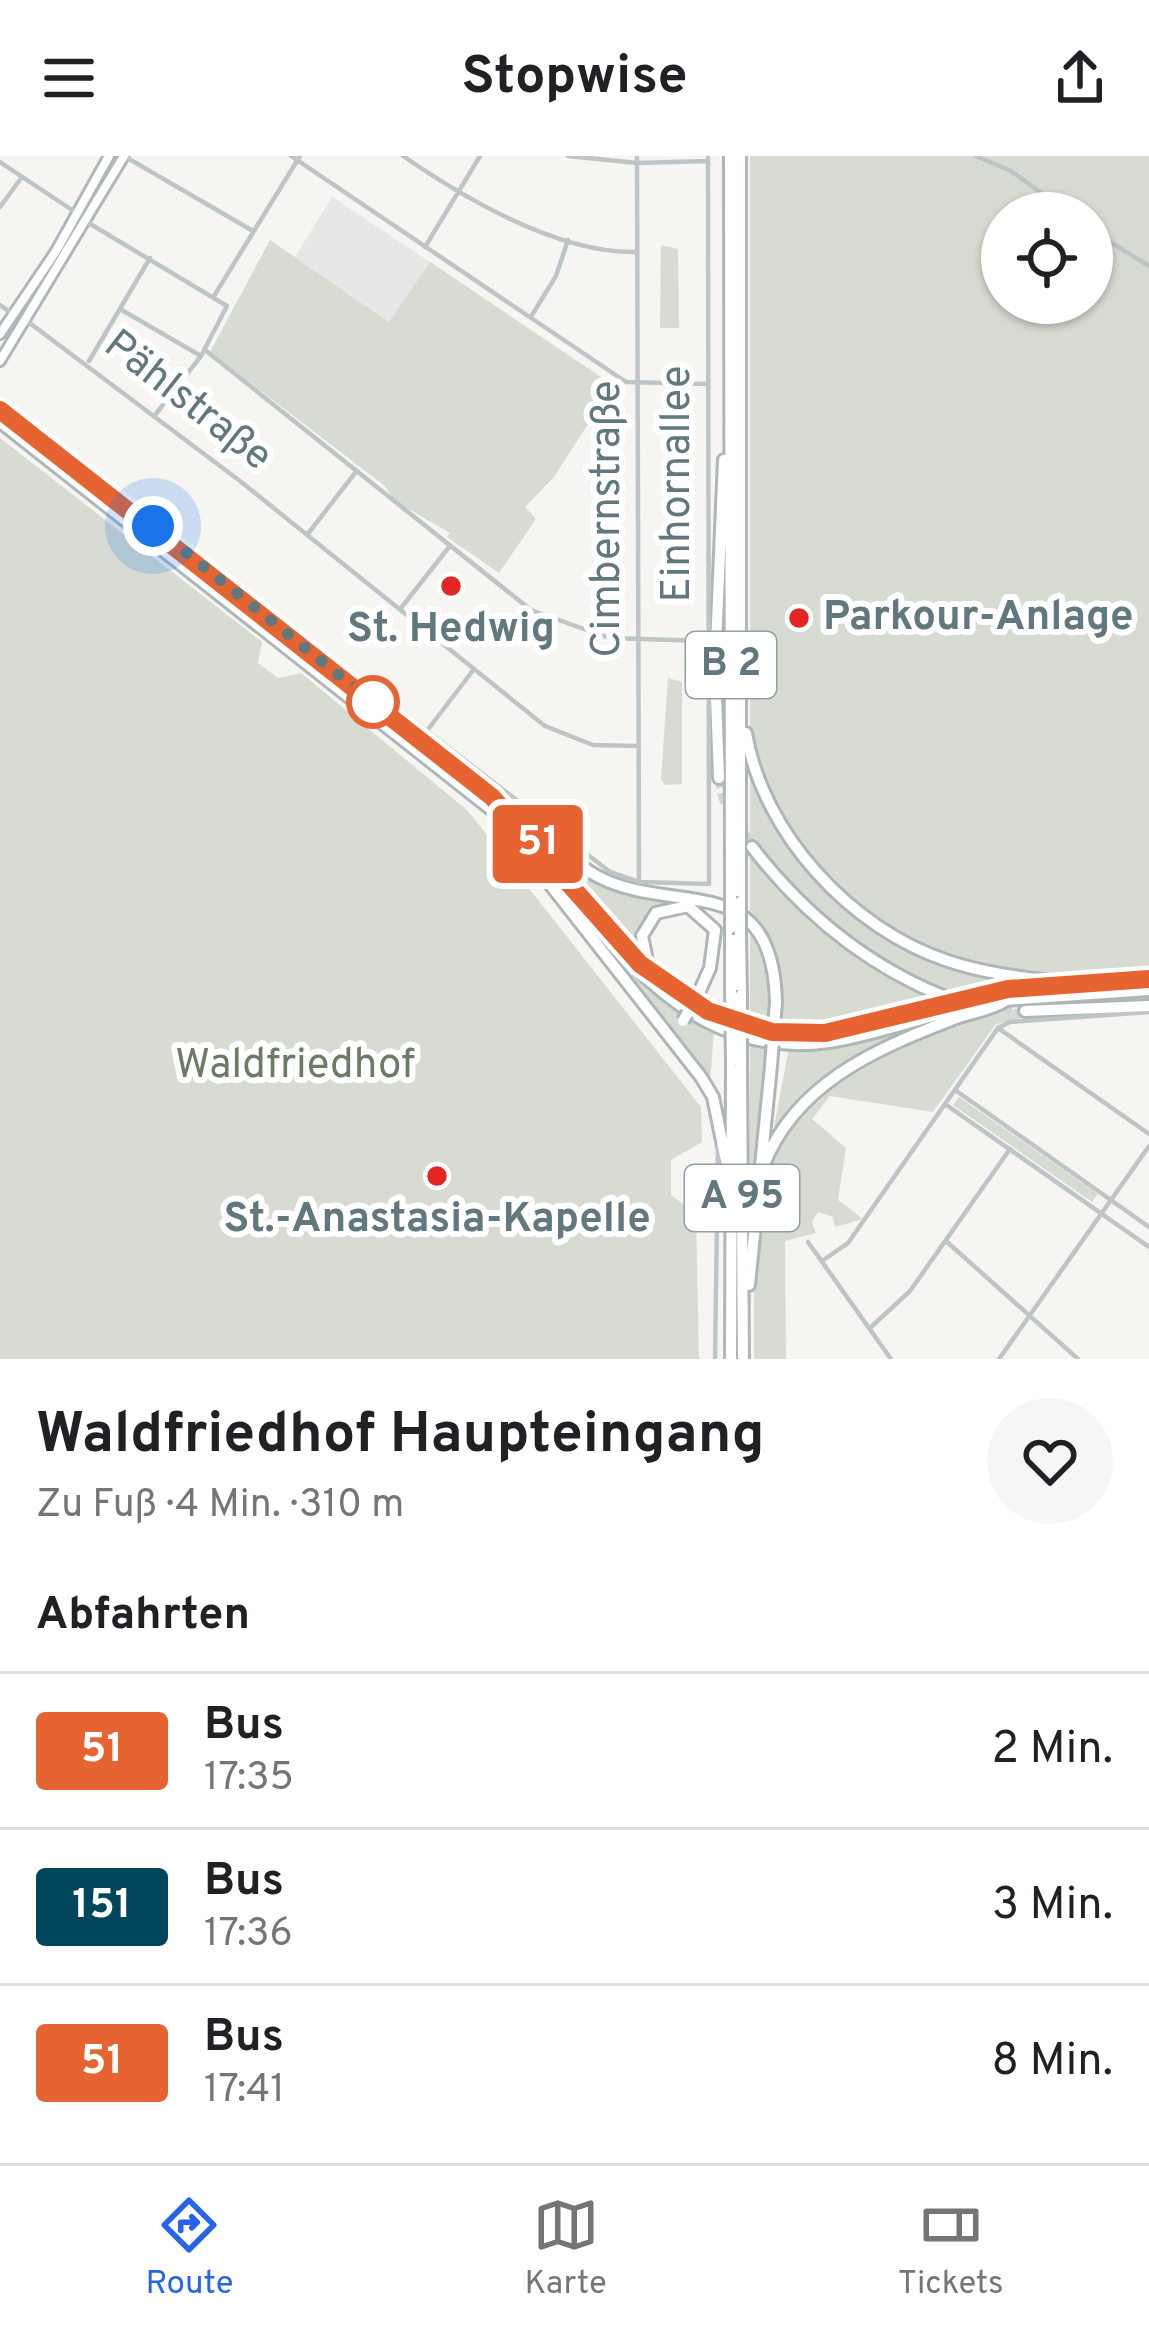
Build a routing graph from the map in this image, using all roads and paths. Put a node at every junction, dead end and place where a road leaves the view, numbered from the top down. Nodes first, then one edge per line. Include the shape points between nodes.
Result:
1 (109, 156) edge
2 (124, 156) edge
3 (403, 156) edge
4 (480, 156) edge
5 (568, 156) edge
6 (730, 156) edge
7 (740, 156) edge
8 (976, 156) edge
9 (296, 158) edge
10 (708, 158) edge
11 (637, 159) edge
12 (0, 162) edge
13 (22, 177) junction
14 (459, 191) junction
15 (1040, 192) edge
16 (0, 207) edge
17 (77, 214) junction
18 (87, 222) junction
19 (253, 231) junction
20 (568, 240) junction
21 (1113, 244) edge
22 (425, 247) junction
23 (638, 252) junction
24 (150, 258) junction
25 (1149, 266) edge
26 (214, 296) junction
27 (0, 305) edge
28 (120, 309) junction
29 (13, 314) junction
30 (530, 317) junction
31 (27, 321) junction
32 (20, 332) junction
33 (0, 334) edge
34 (203, 353) junction
35 (0, 361) edge
36 (88, 362) junction
37 (638, 383) junction
38 (708, 384) junction
39 (0, 410) edge
40 (155, 415) junction
41 (0, 423) edge
42 (732, 434) junction
43 (356, 472) junction
44 (307, 535) junction
45 (449, 547) junction
46 (400, 609) junction
47 (273, 630) junction
48 (639, 640) junction
49 (707, 641) junction
50 (474, 669) junction
51 (742, 706) junction
52 (423, 736) junction
53 (638, 746) junction
54 (719, 778) tunnel mouth
55 (496, 793) junction
56 (494, 813) junction
57 (752, 847) tunnel mouth
58 (639, 882) junction
59 (736, 899) junction
60 (1149, 979) edge
61 (1068, 983) junction
62 (671, 990) junction
63 (1149, 991) edge
64 (943, 996) tunnel mouth
65 (1005, 1001) junction
66 (1149, 1009) edge
67 (1025, 1011) tunnel mouth
68 (998, 1028) junction
69 (668, 1036) junction
70 (736, 1064) junction
71 (955, 1090) junction
72 (945, 1104) junction
73 (720, 1129) junction
74 (1149, 1134) edge
75 (1149, 1146) edge
76 (1010, 1149) junction
77 (763, 1167) junction
78 (732, 1190) junction
79 (1110, 1199) junction
80 (1101, 1213) junction
81 (1149, 1227) edge
82 (946, 1240) junction
83 (808, 1242) dead end
84 (1149, 1247) edge
85 (825, 1259) junction
86 (1029, 1316) junction
87 (870, 1328) junction
88 (742, 1330) junction
89 (1000, 1358) edge
90 (715, 1359) edge
91 (731, 1359) edge
92 (742, 1359) edge
93 (891, 1359) edge
94 (1078, 1359) edge

1 - 17 main road
2 - 18 main road
2 - 19 street
3 - 14 street
4 - 14 street
5 - 11 street
6 - 42 highway, B 2
7 - 51 highway, A 95
8 - 15 street
9 - 19 street
9 - 22 street
10 - 11 street
10 - 38 street, Einhornallee
11 - 23 street, Cimbernstraße
12 - 13 street
13 - 16 street
13 - 17 street
14 - 20 street
14 - 22 street
17 - 29 main road
18 - 24 street
18 - 31 main road
19 - 26 street
20 - 23 street
20 - 30 street
21 - 25 street
22 - 30 street
23 - 37 street, Cimbernstraße
24 - 26 street
24 - 28 street
26 - 34 street via 226,306
27 - 29 street
28 - 34 street
28 - 36 street
29 - 32 main road
29 - 33 main road
30 - 37 street
31 - 32 main road
31 - 36 street, Pählstraße
32 - 35 main road
34 - 40 street
34 - 43 street
36 - 40 street, Pählstraße
37 - 38 street
37 - 48 street, Cimbernstraße
38 - 49 street, Einhornallee
39 - 47 main road
40 - 44 street, Pählstraße
41 - 47 main road
42 - 54 highway via 715,670
42 - 59 highway, B 2
43 - 44 street
43 - 45 street
44 - 46 street, Pählstraße
45 - 46 street
45 - 48 street via 550,621
46 - 50 street, Pählstraße
47 - 52 main road
47 - 56 main road
48 - 49 street
48 - 53 street, Cimbernstraße
49 - 58 street, Einhornallee via 709,884
50 - 52 street
50 - 53 street, Pählstraße via 554,730 593,745
51 - 59 highway, A 95
51 - 61 highway via 772,812 859,911 948,962
52 - 55 main road
53 - 58 street, Cimbernstraße
55 - 58 street via 600,866
55 - 62 main road via 614,936
55 - 77 highway, bridge via 613,884 704,898 740,916 773,960
56 - 65 main road via 633,971 707,1024 770,1043 826,1043
56 - 69 highway
57 - 64 highway via 792,896 852,947
59 - 70 highway, A 95, bridge
60 - 61 main road
61 - 62 main road via 968,997 825,1033 772,1032
62 - 69 highway, bridge via 648,965 643,936 656,913 688,906 715,930 710,968
63 - 65 main road
65 - 77 highway via 910,1036 828,1081 792,1113
66 - 67 highway
66 - 68 street
68 - 71 street
68 - 74 street
69 - 73 highway via 712,1097
70 - 78 highway
70 - 88 highway, A 95
71 - 72 street
71 - 79 street
72 - 76 street
72 - 85 street via 848,1243
73 - 78 highway
73 - 90 street
75 - 79 street
76 - 80 street
76 - 82 street
77 - 88 highway
78 - 91 highway, A 95
79 - 80 street
79 - 81 street
80 - 84 street
80 - 86 street
82 - 86 street
82 - 87 street via 899,1305
83 - 85 street
85 - 87 street
86 - 89 street
86 - 94 street
87 - 93 street
88 - 92 highway, A 95

